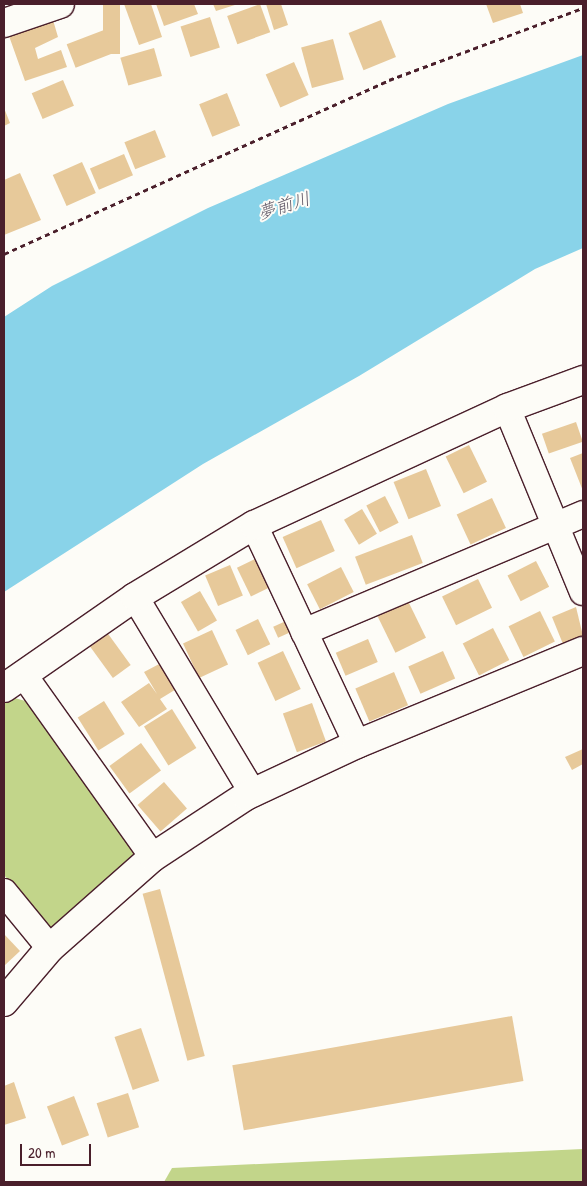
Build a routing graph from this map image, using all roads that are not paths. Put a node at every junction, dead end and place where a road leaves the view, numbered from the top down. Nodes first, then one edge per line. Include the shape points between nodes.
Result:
1 (60, 4) edge
2 (4, 23) edge
3 (583, 380) edge
4 (507, 408) junction
5 (583, 514) edge
6 (555, 524) junction
7 (254, 525) junction
8 (583, 592) edge
9 (135, 597) junction
10 (304, 632) junction
11 (583, 651) edge
12 (13, 681) edge
13 (357, 744) junction
14 (253, 793) junction
15 (153, 857) junction
16 (4, 892) edge
17 (50, 948) junction
18 (4, 1002) edge

1 - 2 street
3 - 4 street
4 - 6 street
4 - 7 street
5 - 6 street
6 - 8 street
6 - 10 street
7 - 9 street
7 - 10 street
9 - 12 street
9 - 14 street
10 - 13 street
11 - 13 street
12 - 15 street
13 - 14 street
14 - 15 street
15 - 17 street
16 - 17 street
17 - 18 street

